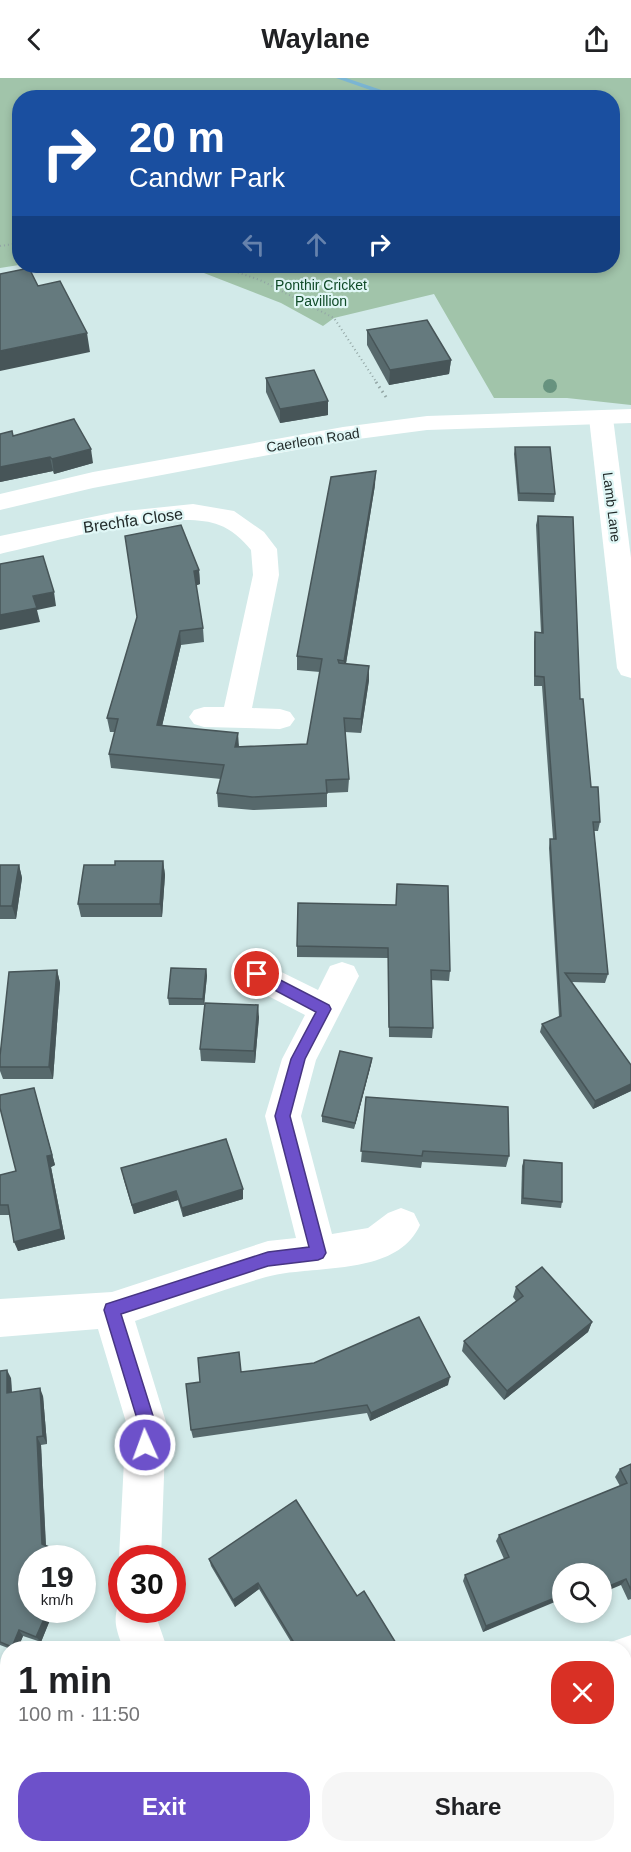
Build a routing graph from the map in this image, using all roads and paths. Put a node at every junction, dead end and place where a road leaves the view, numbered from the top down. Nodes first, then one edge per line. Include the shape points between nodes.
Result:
1 (240, 273) edge
2 (631, 416) edge
3 (601, 418) junction
4 (404, 426) junction
5 (0, 502) edge
6 (0, 546) edge
7 (631, 668) edge
8 (204, 717) dead end
9 (236, 717) junction
10 (280, 718) dead end
11 (257, 974) dead end
12 (342, 976) dead end
13 (324, 1009) junction
14 (401, 1225) dead end
15 (318, 1253) junction
16 (112, 1310) junction
17 (0, 1318) edge
18 (141, 1545) edge

1 - 4 path via 334,318
2 - 3 street, Caerleon Road
3 - 4 street, Caerleon Road
3 - 7 street, Lamb Lane
4 - 5 street, Caerleon Road via 227,454
6 - 9 street, Brechfa Close via 157,514 194,512 225,517 242,527 264,549 266,574
8 - 9 street
9 - 10 street
11 - 13 street
12 - 13 street
13 - 15 street via 298,1059 283,1116
14 - 15 street via 389,1237 365,1247
15 - 16 street via 268,1259
16 - 17 street
16 - 18 street via 146,1422

